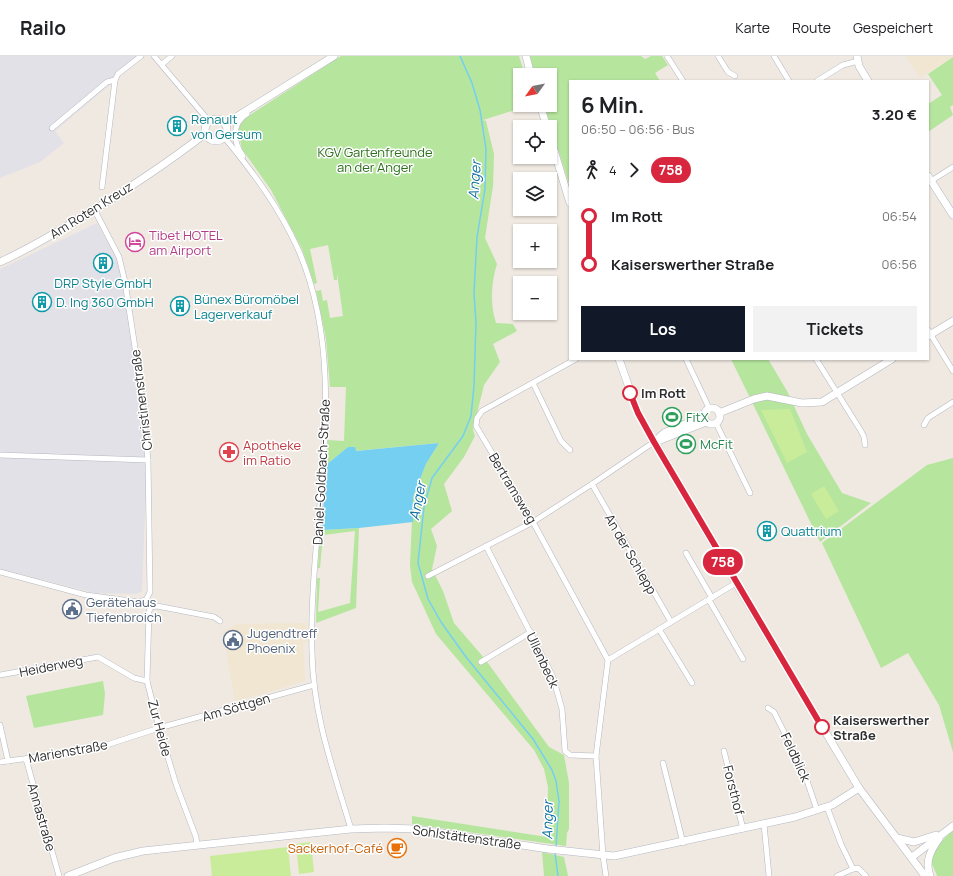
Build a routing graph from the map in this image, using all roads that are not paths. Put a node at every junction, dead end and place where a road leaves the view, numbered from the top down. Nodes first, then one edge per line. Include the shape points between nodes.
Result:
1 (141, 56) edge
2 (154, 56) edge
3 (172, 56) edge
4 (334, 56) edge
5 (526, 56) edge
6 (667, 56) edge
7 (718, 56) edge
8 (774, 56) edge
9 (858, 59) edge
10 (162, 64) junction
11 (529, 68) edge
12 (736, 76) dead end
13 (115, 80) junction
14 (682, 80) edge
15 (788, 80) edge
16 (819, 80) edge
17 (868, 80) edge
18 (289, 85) junction
19 (209, 121) junction
20 (225, 124) junction
21 (52, 128) dead end
22 (208, 136) junction
23 (224, 137) junction
24 (557, 160) edge
25 (953, 167) edge
26 (251, 170) junction
27 (930, 178) edge
28 (102, 187) dead end
29 (569, 200) edge
30 (94, 210) junction
31 (953, 215) edge
32 (0, 262) edge
33 (953, 321) edge
34 (929, 334) edge
35 (574, 360) edge
36 (619, 360) edge
37 (686, 360) edge
38 (817, 360) edge
39 (890, 360) edge
40 (953, 371) edge
41 (533, 383) junction
42 (838, 394) junction
43 (953, 402) edge
44 (709, 408) junction
45 (719, 413) junction
46 (705, 419) junction
47 (716, 423) junction
48 (924, 424) dead end
49 (654, 442) junction
50 (865, 445) dead end
51 (570, 450) dead end
52 (0, 455) edge
53 (148, 460) junction
54 (592, 484) junction
55 (750, 493) dead end
56 (533, 522) junction
57 (486, 546) junction
58 (686, 553) dead end
59 (0, 572) edge
60 (428, 576) dead end
61 (736, 583) junction
62 (147, 598) junction
63 (710, 599) junction
64 (151, 607) junction
65 (220, 621) dead end
66 (671, 622) junction
67 (659, 629) junction
68 (531, 632) junction
69 (743, 659) dead end
70 (608, 660) junction
71 (481, 662) dead end
72 (0, 675) edge
73 (147, 681) junction
74 (692, 683) dead end
75 (314, 685) junction
76 (768, 708) dead end
77 (0, 725) edge
78 (159, 728) junction
79 (724, 751) dead end
80 (596, 756) junction
81 (26, 758) junction
82 (8, 761) junction
83 (0, 762) edge
84 (663, 763) dead end
85 (858, 788) junction
86 (827, 807) junction
87 (817, 810) junction
88 (764, 824) junction
89 (953, 826) edge
90 (351, 829) junction
91 (743, 829) junction
92 (944, 832) junction
93 (897, 838) junction
94 (683, 843) junction
95 (197, 845) junction
96 (603, 856) junction
97 (912, 857) junction
98 (853, 869) junction
99 (59, 876) edge
100 (68, 876) edge
101 (606, 876) edge
102 (769, 876) edge
103 (837, 876) edge
104 (866, 876) edge
105 (926, 876) edge
106 (930, 876) edge

1 - 13 street via 118,74
2 - 10 street
3 - 10 street
4 - 18 street
5 - 11 street
6 - 14 street
7 - 12 street via 728,72
8 - 15 street
9 - 16 street
9 - 17 street
10 - 19 street
13 - 21 street via 106,82
13 - 28 street
18 - 20 street
18 - 26 street via 242,117 236,125 235,141
19 - 20 street via 216,119
19 - 22 street via 206,127
20 - 23 street via 227,131
22 - 23 street via 215,140
22 - 30 street, Am Roten Kreuz
23 - 26 street, Daniel-Goldbach-Straße
24 - 29 street
25 - 27 street
26 - 75 street, Daniel-Goldbach-Straße via 279,213 298,249 316,303 324,352 324,424 312,620
27 - 31 street
30 - 32 street, Am Roten Kreuz
30 - 53 street, Christinenstraße via 119,257 125,282 139,374
33 - 34 street
34 - 40 street
35 - 41 street, Bertramsweg
36 - 49 street via 637,410
37 - 44 street
38 - 42 street
39 - 42 street
41 - 51 street via 561,441
41 - 56 street, Bertramsweg via 482,411 476,426
42 - 45 street via 811,404 762,396
42 - 50 street via 864,437
43 - 48 street via 928,418
44 - 45 street via 715,408
44 - 46 street via 705,411
45 - 47 street
46 - 47 street via 710,424
46 - 49 street via 664,433
47 - 55 street
49 - 54 street
49 - 61 street
52 - 53 street
53 - 62 street, Christinenstraße via 151,532 150,582
54 - 56 street
54 - 66 street, An der Schlepp
56 - 57 street
56 - 70 street, Bertramsweg
57 - 60 street
57 - 68 street, Ullenbeck
58 - 63 street
59 - 62 street via 86,595 138,602
61 - 63 street
61 - 85 street
62 - 64 street
63 - 66 street
63 - 69 street
64 - 65 street via 157,606
64 - 73 street, Zur Heide
66 - 67 street
67 - 70 street
67 - 74 street
68 - 71 street
68 - 80 street, Ullenbeck via 560,698 565,751 570,755
70 - 80 street
72 - 73 street, Heiderweg via 102,658 134,678
73 - 78 street, Zur Heide
75 - 78 street, Am Söttgen
75 - 90 street, Daniel-Goldbach-Straße via 320,726
76 - 87 street, Feldblick via 774,712 801,764
77 - 82 street
78 - 81 street, Marienstraße via 91,750
78 - 95 street, Zur Heide
79 - 91 street, Forsthof
80 - 96 street
81 - 82 street, Marienstraße
81 - 99 street, Annastraße
82 - 83 street, Marienstraße
84 - 94 street
85 - 86 street, Sohlstättenstraße
85 - 93 street
86 - 87 street, Sohlstättenstraße
86 - 98 street
87 - 88 street, Sohlstättenstraße
88 - 91 street, Sohlstättenstraße
88 - 102 street
89 - 92 street
90 - 95 street, Sohlstättenstraße
90 - 96 street, Sohlstättenstraße via 415,829
91 - 94 street, Sohlstättenstraße
92 - 93 street via 914,842
92 - 97 street
92 - 106 street via 930,852
93 - 97 street
94 - 96 street, Sohlstättenstraße via 625,855
95 - 100 street, Sohlstättenstraße via 126,855
96 - 101 street
97 - 105 street
98 - 103 street
98 - 104 street via 858,868

